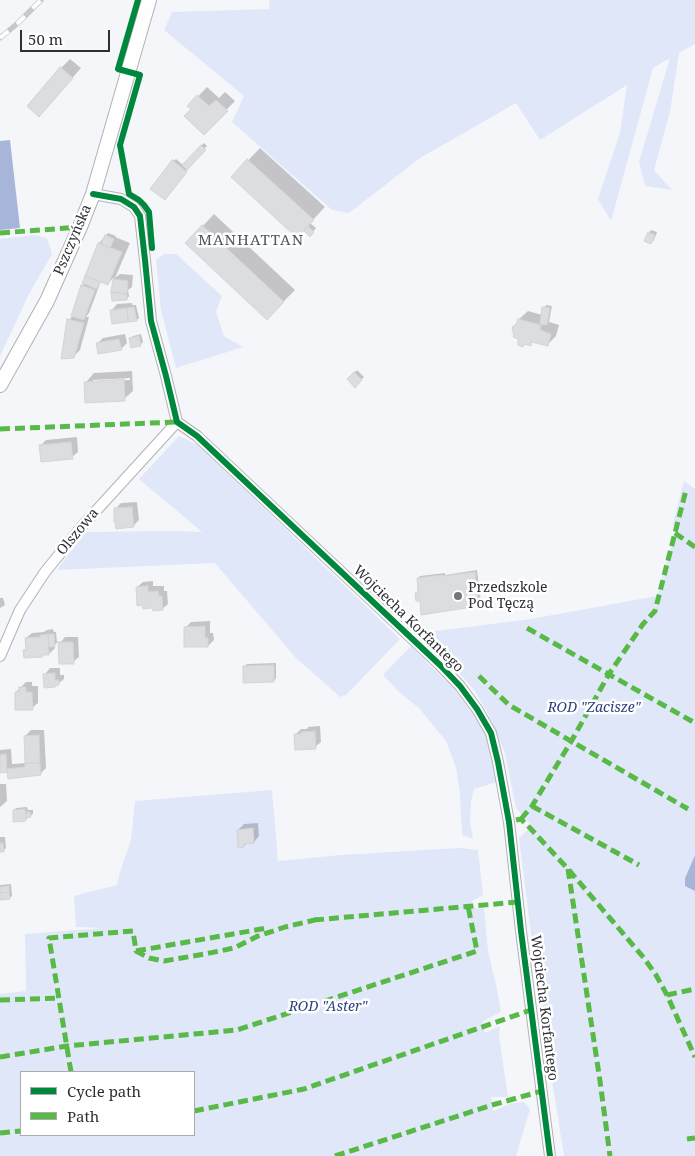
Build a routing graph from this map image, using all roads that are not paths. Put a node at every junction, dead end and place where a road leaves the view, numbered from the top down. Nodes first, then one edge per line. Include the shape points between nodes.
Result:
1 (149, 0) edge
2 (93, 194) junction
3 (0, 385) edge
4 (177, 422) junction
5 (0, 656) edge
6 (550, 1156) edge

1 - 2 main road, Pszczyńska
2 - 3 main road, Pszczyńska via 47,301
2 - 4 street via 121,199 134,207 140,216 151,321
4 - 5 street, Olszowa via 45,572 20,610
4 - 6 street, Wojciecha Korfantego via 197,436 440,665 477,708 491,733 509,822

